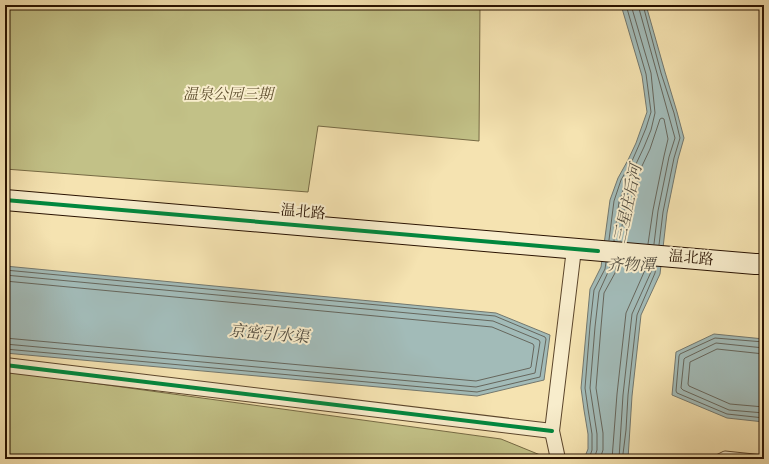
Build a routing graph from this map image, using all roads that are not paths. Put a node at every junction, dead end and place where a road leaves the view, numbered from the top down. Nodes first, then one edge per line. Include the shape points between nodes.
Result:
1 (5, 200) edge
2 (574, 249) junction
3 (761, 265) edge
4 (5, 365) edge
5 (552, 431) junction
6 (558, 459) edge
7 (717, 459) edge
8 (764, 459) edge

1 - 2 main road, 温北路
2 - 3 main road, 温北路
2 - 5 street
4 - 5 street
5 - 6 street
7 - 8 lane via 725,455

